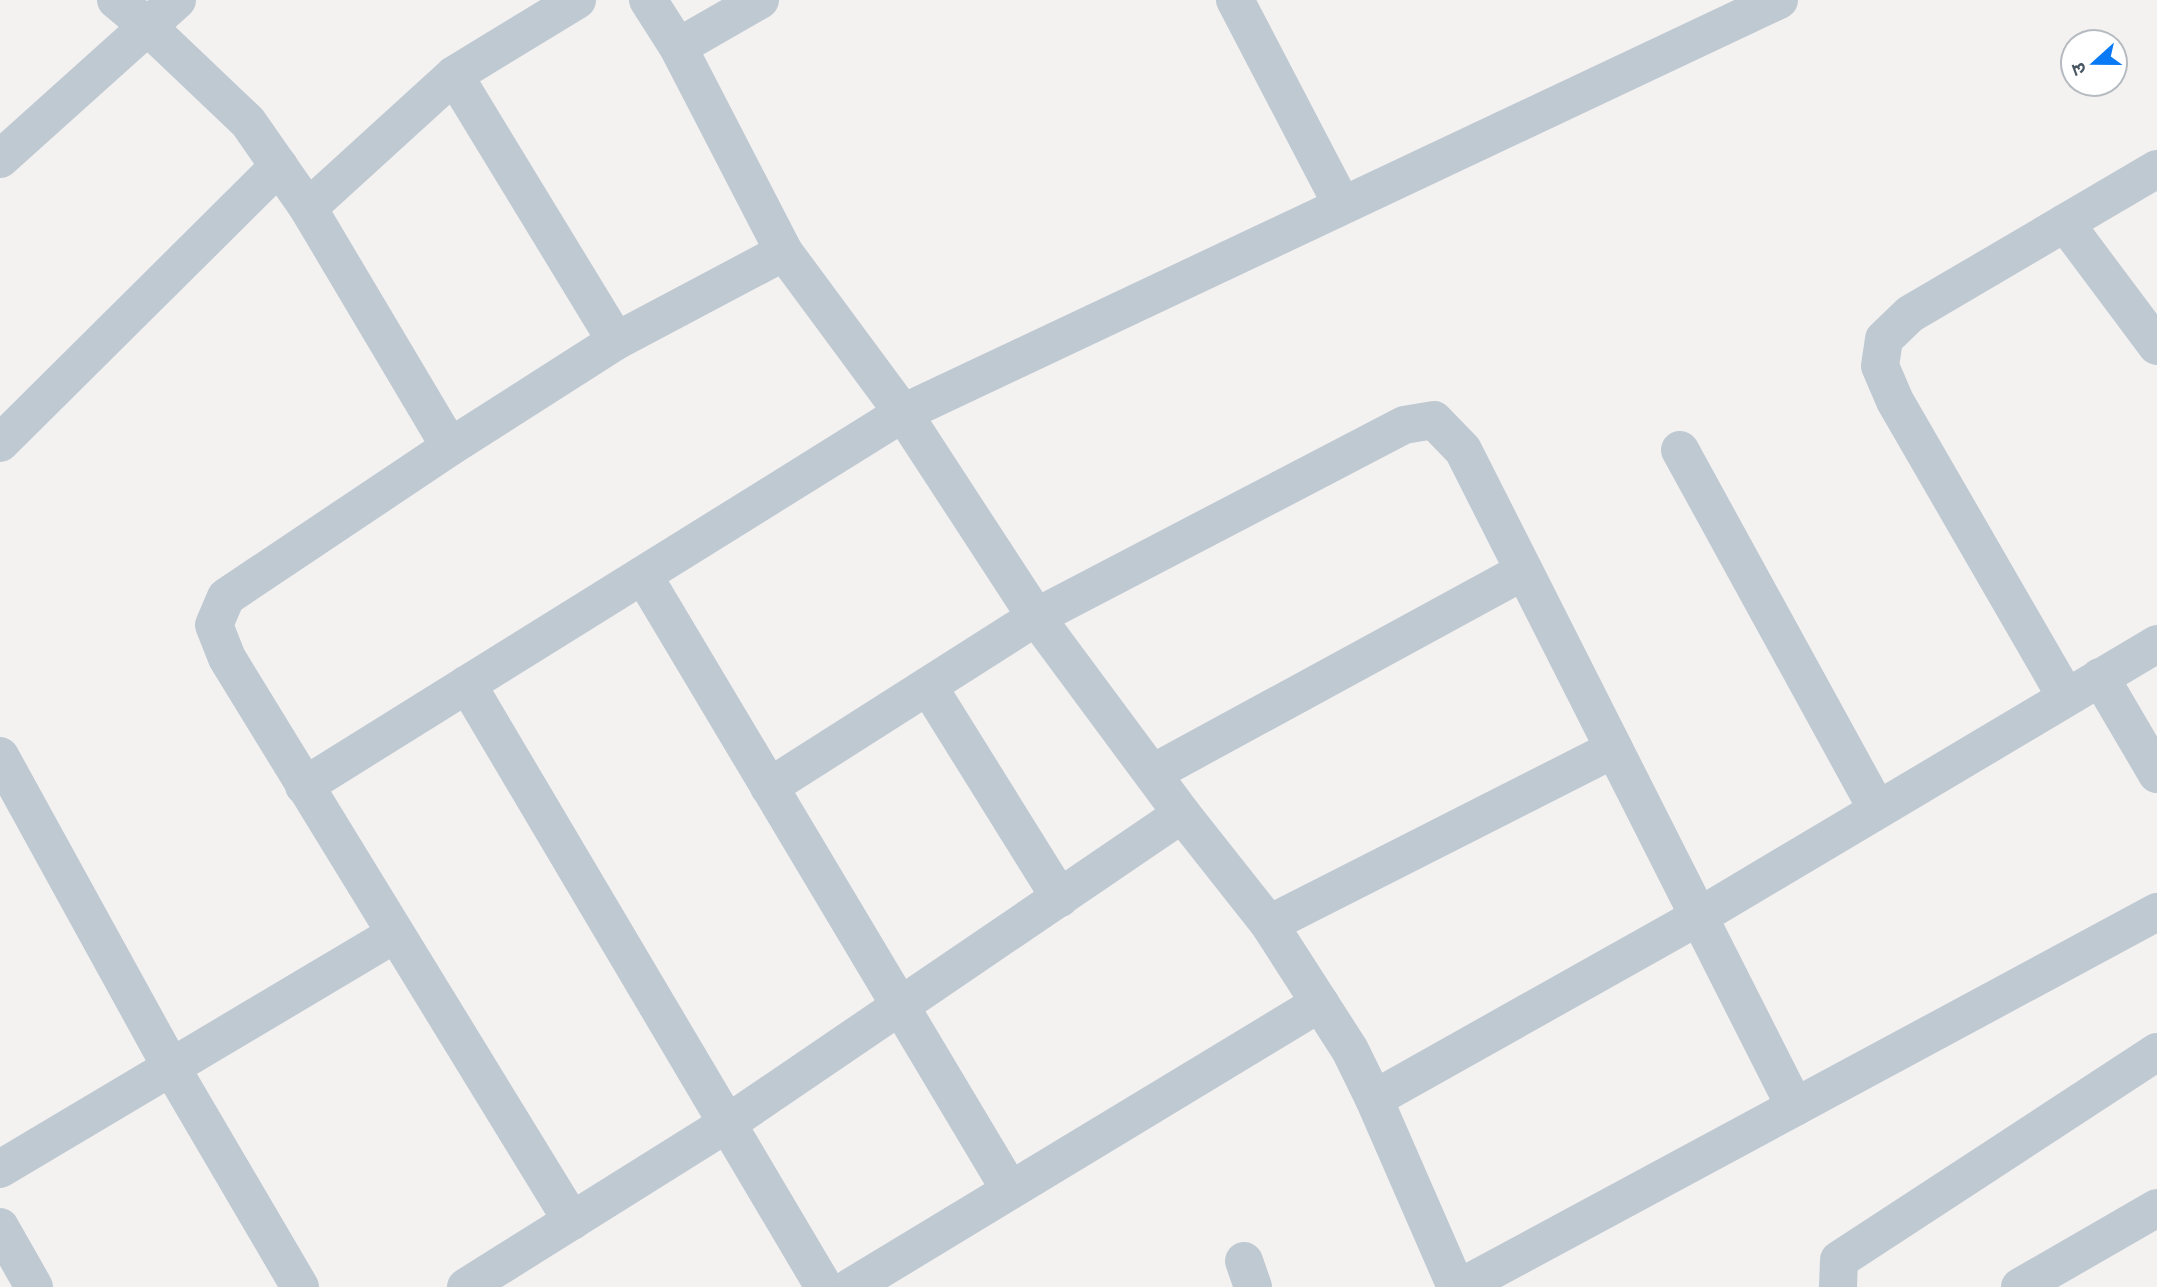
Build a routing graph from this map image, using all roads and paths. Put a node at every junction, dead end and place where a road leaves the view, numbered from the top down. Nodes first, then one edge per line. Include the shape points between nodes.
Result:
1 (116, 0) edge
2 (177, 0) edge
3 (577, 0) edge
4 (648, 0) edge
5 (761, 0) edge
6 (1235, 0) edge
7 (1779, 0) edge
8 (146, 25) junction
9 (678, 47) junction
10 (454, 75) junction
11 (0, 159) edge
12 (279, 166) junction
13 (2157, 169) edge
14 (1342, 205) junction
15 (308, 208) junction
16 (2064, 223) junction
17 (784, 252) junction
18 (616, 341) junction
19 (2157, 346) edge
20 (903, 414) junction
21 (0, 443) edge
22 (450, 447) junction
23 (1681, 450) dead end
24 (1524, 571) junction
25 (643, 575) junction
26 (1036, 617) junction
27 (2157, 644) edge
28 (2100, 677) junction
29 (467, 684) junction
30 (928, 686) junction
31 (2066, 697) junction
32 (1614, 749) junction
33 (0, 756) edge
34 (1153, 774) junction
35 (2157, 774) edge
36 (304, 786) junction
37 (769, 787) junction
38 (1877, 809) junction
39 (1182, 814) junction
40 (1060, 898) junction
41 (2156, 915) edge
42 (1698, 917) junction
43 (1269, 924) junction
44 (395, 934) junction
45 (1320, 1003) junction
46 (900, 1007) junction
47 (2157, 1052) edge
48 (171, 1067) junction
49 (1374, 1099) junction
50 (1795, 1107) junction
51 (728, 1123) junction
52 (0, 1169) edge
53 (1010, 1191) junction
54 (2157, 1208) edge
55 (572, 1221) junction
56 (0, 1227) edge
57 (34, 1287) edge
58 (300, 1287) edge
59 (467, 1287) edge
60 (824, 1287) edge
61 (850, 1287) edge
62 (1459, 1287) edge
63 (1838, 1287) edge
64 (2020, 1287) edge

1 - 8 street
2 - 8 street
3 - 10 street
4 - 9 street
5 - 9 street
6 - 14 street
7 - 14 street
8 - 11 street
8 - 12 street via 248,122
9 - 17 street
10 - 15 street
10 - 18 street
12 - 15 street
12 - 21 street
13 - 16 street
14 - 20 street
15 - 22 street
16 - 19 street
16 - 31 street via 1910,314 1884,339 1880,366 1895,401
17 - 18 street
17 - 20 street
18 - 22 street
20 - 25 street
20 - 26 street
22 - 36 street via 226,597 214,625 227,658
23 - 38 street
24 - 26 street via 1463,450 1434,421 1404,425
24 - 32 street
24 - 34 street
25 - 29 street
25 - 37 street
26 - 30 street
26 - 34 street
27 - 28 street
28 - 31 street
28 - 35 street
29 - 36 street
29 - 51 street
30 - 37 street
30 - 40 street
31 - 38 street
32 - 42 street
32 - 43 street
33 - 48 street
34 - 39 street
36 - 44 street
37 - 46 street
38 - 42 street
39 - 40 street
39 - 43 street
40 - 46 street
41 - 50 street
42 - 49 street
42 - 50 street
43 - 45 street
44 - 48 street
44 - 55 street
45 - 49 street
45 - 53 street
46 - 51 street
46 - 53 street
47 - 63 street via 1839,1260
48 - 52 street
48 - 58 street
49 - 62 street
50 - 62 street
51 - 55 street
51 - 60 street
53 - 61 street
54 - 64 street
55 - 59 street
56 - 57 street

